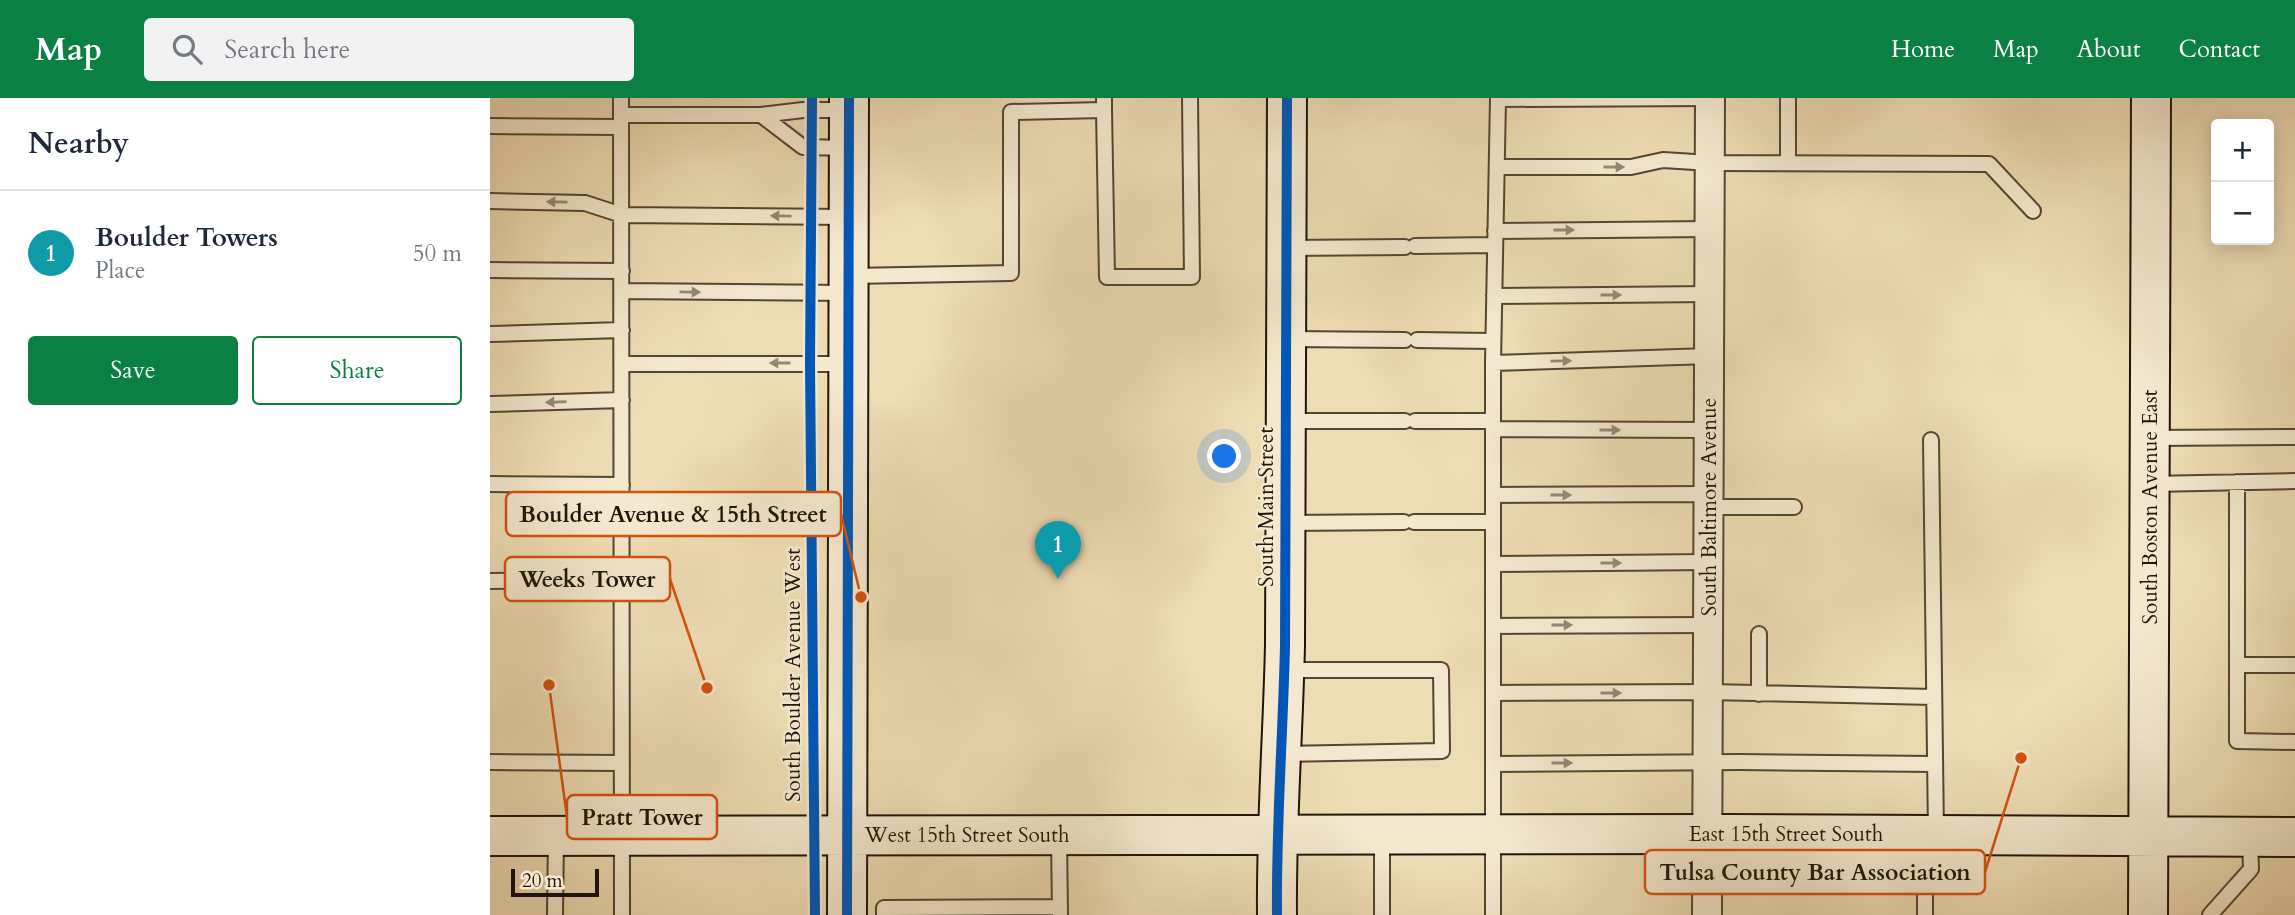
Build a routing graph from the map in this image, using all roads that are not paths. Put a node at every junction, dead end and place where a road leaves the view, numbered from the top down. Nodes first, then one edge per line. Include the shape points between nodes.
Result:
1 (621, 98) edge
2 (1190, 98) edge
3 (1287, 98) edge
4 (1710, 98) edge
5 (1788, 98) edge
6 (2151, 98) edge
7 (1498, 99) edge
8 (849, 104) edge
9 (1104, 104) edge
10 (761, 114) junction
11 (621, 121) junction
12 (490, 126) edge
13 (849, 148) junction
14 (1710, 163) junction
15 (1788, 163) junction
16 (1497, 167) junction
17 (490, 201) edge
18 (2033, 211) dead end
19 (622, 215) junction
20 (849, 217) junction
21 (1710, 229) junction
22 (1495, 238) junction
23 (1286, 248) junction
24 (490, 270) edge
25 (622, 271) junction
26 (849, 284) junction
27 (622, 291) junction
28 (1710, 294) junction
29 (1494, 296) junction
30 (622, 330) junction
31 (490, 334) edge
32 (1286, 339) junction
33 (1493, 341) junction
34 (1710, 356) junction
35 (848, 363) junction
36 (1493, 363) junction
37 (622, 364) junction
38 (622, 400) junction
39 (490, 404) edge
40 (1285, 421) junction
41 (1493, 425) junction
42 (1709, 430) junction
43 (2295, 437) edge
44 (2150, 438) junction
45 (1931, 439) dead end
46 (2295, 481) edge
47 (2237, 482) junction
48 (490, 484) edge
49 (2150, 484) junction
50 (622, 485) junction
51 (1493, 495) junction
52 (1709, 501) junction
53 (1794, 507) dead end
54 (1493, 522) junction
55 (1286, 523) junction
56 (1709, 562) junction
57 (1493, 564) junction
58 (622, 579) junction
59 (490, 581) edge
60 (1709, 625) junction
61 (1493, 626) junction
62 (1759, 634) dead end
63 (2237, 665) junction
64 (2295, 665) edge
65 (1284, 670) junction
66 (1708, 692) junction
67 (1493, 693) junction
68 (1759, 694) junction
69 (1934, 697) junction
70 (2295, 742) edge
71 (1282, 754) junction
72 (490, 762) edge
73 (622, 762) junction
74 (1708, 762) junction
75 (1493, 764) junction
76 (1935, 764) junction
77 (1277, 834) junction
78 (1381, 834) junction
79 (1493, 834) junction
80 (1706, 834) junction
81 (847, 835) junction
82 (1059, 835) junction
83 (1931, 835) junction
84 (490, 836) edge
85 (556, 836) junction
86 (622, 836) junction
87 (2148, 837) junction
88 (2250, 837) junction
89 (2295, 837) edge
90 (1060, 911) edge
91 (555, 915) edge
92 (622, 915) edge
93 (847, 915) edge
94 (884, 915) edge
95 (1277, 915) edge
96 (1382, 915) edge
97 (1493, 915) edge
98 (1707, 915) edge
99 (1925, 915) edge
100 (2148, 915) edge
101 (2210, 915) edge

1 - 11 lane
2 - 9 lane via 1192,278 1107,276
3 - 23 street, South Main Street
4 - 7 lane
4 - 14 street, South Baltimore Avenue
5 - 15 lane
6 - 44 street, South Boston Avenue East
7 - 16 lane
8 - 10 lane
8 - 13 street
9 - 26 lane via 1011,112 1011,273
10 - 11 lane
10 - 13 lane via 803,147
11 - 12 lane
11 - 19 lane
13 - 20 street
14 - 15 lane
16 -> 14 lane via 1632,167 1663,160
14 - 21 street, South Baltimore Avenue
15 - 18 lane via 1989,164
16 - 22 lane
19 -> 17 lane via 585,203
20 -> 19 lane
19 - 25 lane
20 - 26 street
22 -> 21 lane
21 - 28 street, South Baltimore Avenue
22 - 23 lane via 1410,246
22 - 29 lane
23 - 32 street, South Main Street
24 - 25 lane
25 - 27 lane
27 -> 26 lane
26 - 35 street
27 - 30 lane
29 -> 28 lane
28 - 34 street, South Baltimore Avenue
29 - 33 lane
30 - 31 lane
30 - 37 lane
32 - 33 lane
32 - 40 street, South Main Street
33 - 36 lane
36 -> 34 lane
34 - 42 street, South Baltimore Avenue
35 -> 37 lane
35 - 81 street
36 - 41 lane
37 - 38 lane
38 -> 39 lane
38 - 50 lane
40 - 41 lane
40 - 55 street, South Main Street
41 -> 42 lane
41 - 51 lane
42 - 52 street, South Baltimore Avenue
43 - 44 lane
44 - 49 street, South Boston Avenue East
45 - 69 lane
46 - 47 lane
47 - 49 lane
47 - 63 lane
48 - 50 lane
49 - 87 street, South Boston Avenue East
50 - 58 lane
51 -> 52 lane
51 - 54 lane
52 - 53 lane
52 - 56 street, South Baltimore Avenue
54 - 55 lane
54 - 57 lane
55 - 65 street, South Main Street
57 -> 56 lane
56 - 60 street, South Baltimore Avenue
57 - 61 lane
58 - 59 lane
58 - 73 lane
61 -> 60 lane
60 - 66 street, South Baltimore Avenue
61 - 67 lane
62 - 68 lane
63 - 64 lane
63 - 70 lane via 2237,741
65 - 71 street, South Main Street
65 - 71 lane via 1441,670 1441,751
67 -> 66 lane
66 - 68 lane
66 - 74 street, South Baltimore Avenue
67 - 75 lane
68 - 69 lane
69 - 76 lane
71 - 77 street, South Main Street
72 - 73 lane
73 - 86 lane
75 -> 74 lane
74 - 76 lane
74 - 80 street, South Baltimore Avenue
75 - 79 lane
76 - 83 lane
77 - 78 street, East 15th Street South
77 - 82 street, West 15th Street South
77 - 95 street, South Main Street
78 - 79 street, East 15th Street South
78 - 96 lane
79 - 80 street, East 15th Street South
79 - 97 lane
80 - 83 street, East 15th Street South
80 - 98 street, South Baltimore Avenue
81 - 82 street, West 15th Street South
81 - 86 street, West 15th Street South
81 - 93 street
82 - 90 lane
83 - 87 street, East 15th Street South
83 - 99 lane
84 - 85 street, West 15th Street South
85 - 86 street, West 15th Street South
85 - 91 lane
86 - 92 lane
87 - 88 street, East 15th Street South
87 - 100 street, South Boston Avenue East
88 - 89 street, East 15th Street South
88 - 101 lane via 2251,869
90 - 94 lane via 884,908

